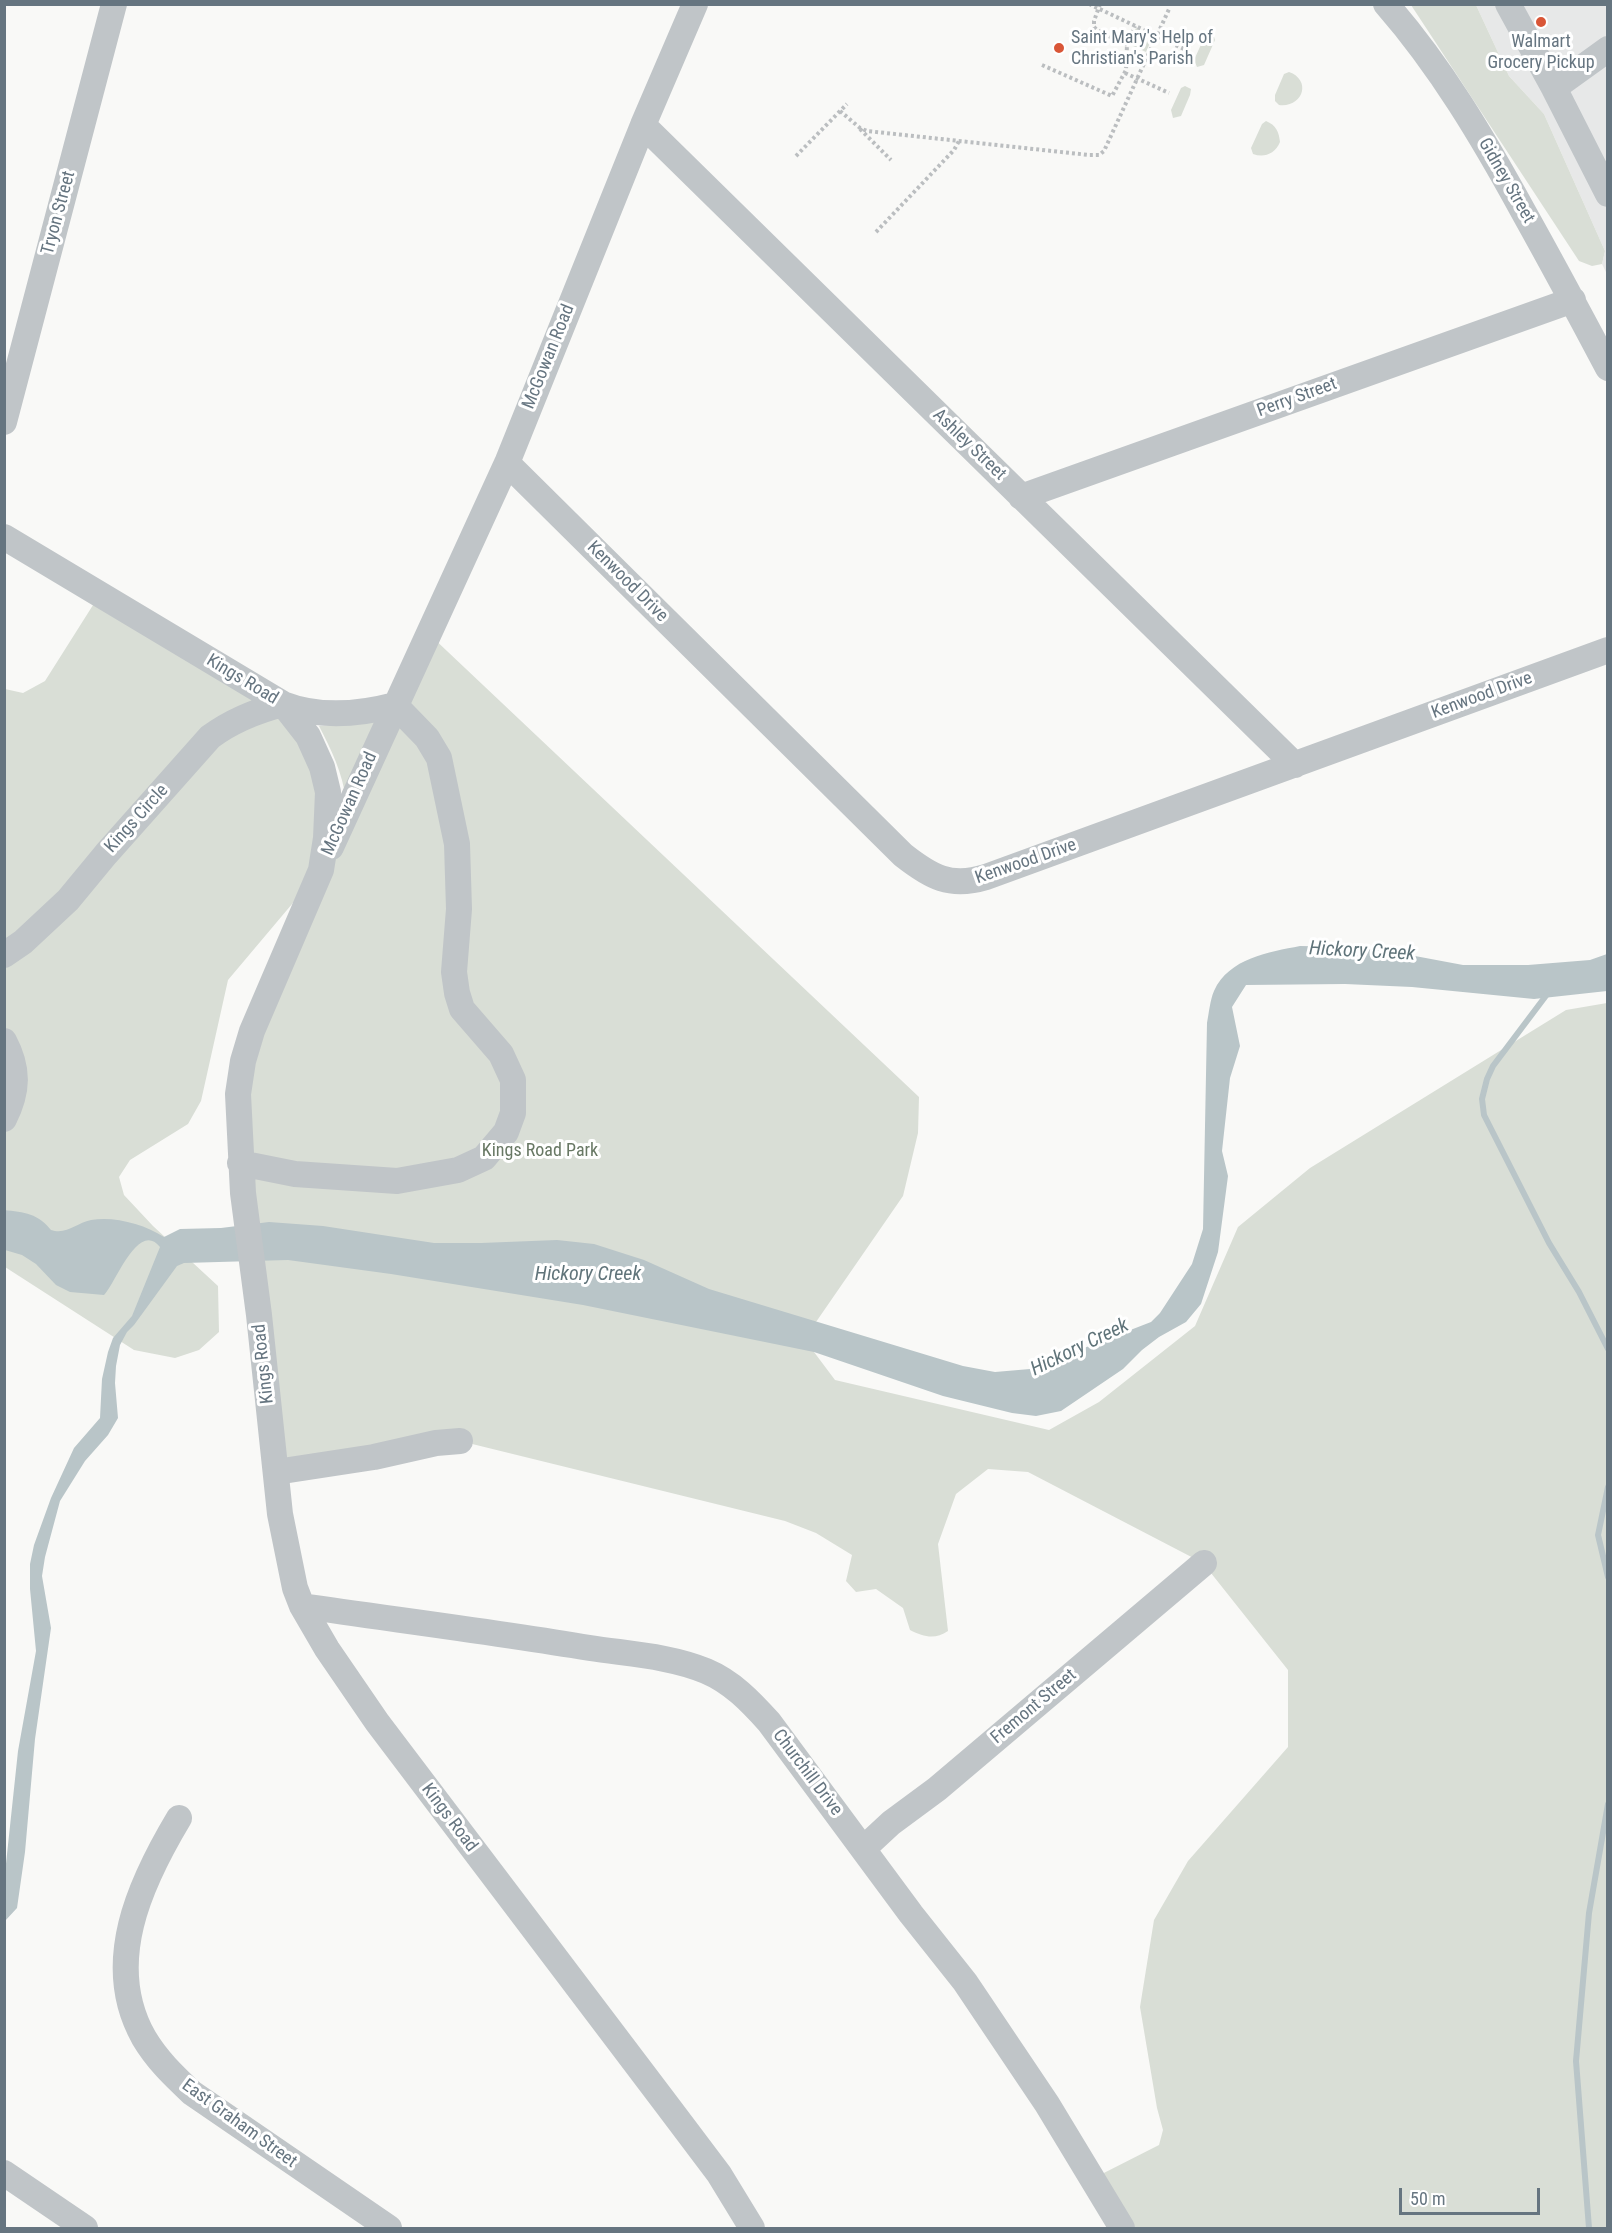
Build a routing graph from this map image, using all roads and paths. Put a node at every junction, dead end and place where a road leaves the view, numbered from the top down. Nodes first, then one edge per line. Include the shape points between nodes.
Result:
1 (114, 4) edge
2 (695, 4) edge
3 (1089, 4) edge
4 (1386, 4) edge
5 (1508, 4) edge
6 (1099, 7) edge
7 (1170, 8) dead end
8 (1135, 26) junction
9 (1157, 36) junction
10 (1127, 45) junction
11 (1185, 49) dead end
12 (1608, 49) edge
13 (1042, 65) dead end
14 (1125, 73) junction
15 (1138, 79) junction
16 (1554, 88) junction
17 (1169, 93) dead end
18 (847, 104) dead end
19 (840, 111) junction
20 (643, 125) junction
21 (860, 128) junction
22 (959, 141) junction
23 (796, 156) dead end
24 (891, 160) dead end
25 (1608, 194) edge
26 (876, 232) dead end
27 (1573, 300) junction
28 (1608, 368) edge
29 (4, 422) edge
30 (507, 462) junction
31 (1021, 496) junction
32 (4, 537) edge
33 (1608, 650) edge
34 (283, 704) junction
35 (395, 705) junction
36 (1295, 765) junction
37 (321, 870) junction
38 (4, 955) edge
39 (4, 1041) edge
40 (4, 1119) edge
41 (240, 1163) junction
42 (460, 1441) dead end
43 (276, 1472) junction
44 (1203, 1563) dead end
45 (302, 1606) junction
46 (179, 1818) dead end
47 (863, 1849) junction
48 (6, 2175) edge
49 (85, 2229) edge
50 (389, 2229) edge
51 (753, 2229) edge
52 (1122, 2229) edge

1 - 29 street, Tryon Street
2 - 20 street, McGowan Road
3 - 6 path
4 - 27 street, Gidney Street via 1470,120
5 - 16 street
6 - 8 path
6 - 10 path via 1093,22 1095,28
7 - 9 path
8 - 9 path
8 - 10 path
9 - 11 path
9 - 15 path
10 - 14 path
12 - 16 street
13 - 14 path via 1110,96
14 - 15 path
15 - 17 path
15 - 22 path via 1099,155
16 - 25 street
18 - 19 path
19 - 21 path
19 - 23 path
20 - 30 street, McGowan Road
20 - 31 street, Ashley Street
21 - 22 path
21 - 24 path
22 - 26 path
27 - 28 street, Gidney Street
27 - 31 street, Perry Street
30 - 35 street, McGowan Road
30 - 36 street, Kenwood Drive via 903,855 945,881 972,882
31 - 36 street, Ashley Street
32 - 34 street, Kings Road
33 - 36 street, Kenwood Drive
34 - 35 street via 321,714
34 - 37 street, Kings Road via 308,736 325,779 328,806
34 - 38 street, Kings Circle via 260,710 210,737 68,900
35 - 37 street, McGowan Road
35 - 41 street via 427,738 439,758 457,844 457,993 462,1009 501,1054 513,1080 513,1113 506,1132 484,1158 458,1170 397,1181 295,1174
37 - 41 street, Kings Road via 252,1031 243,1061 238,1094
39 - 40 street via 15,1072 14,1100
41 - 43 street, Kings Road
42 - 43 street
43 - 45 street, Kings Road via 290,1569
44 - 47 street, Fremont Street
45 - 47 street, Churchill Drive via 573,1645 704,1670 746,1697 769,1722
45 - 51 street, Kings Road via 377,1722 719,2174
46 - 50 street, East Graham Street via 142,1887 129,1935 129,1993 144,2037 170,2073 192,2094
47 - 52 street, Churchill Drive via 988,2015
48 - 49 street

